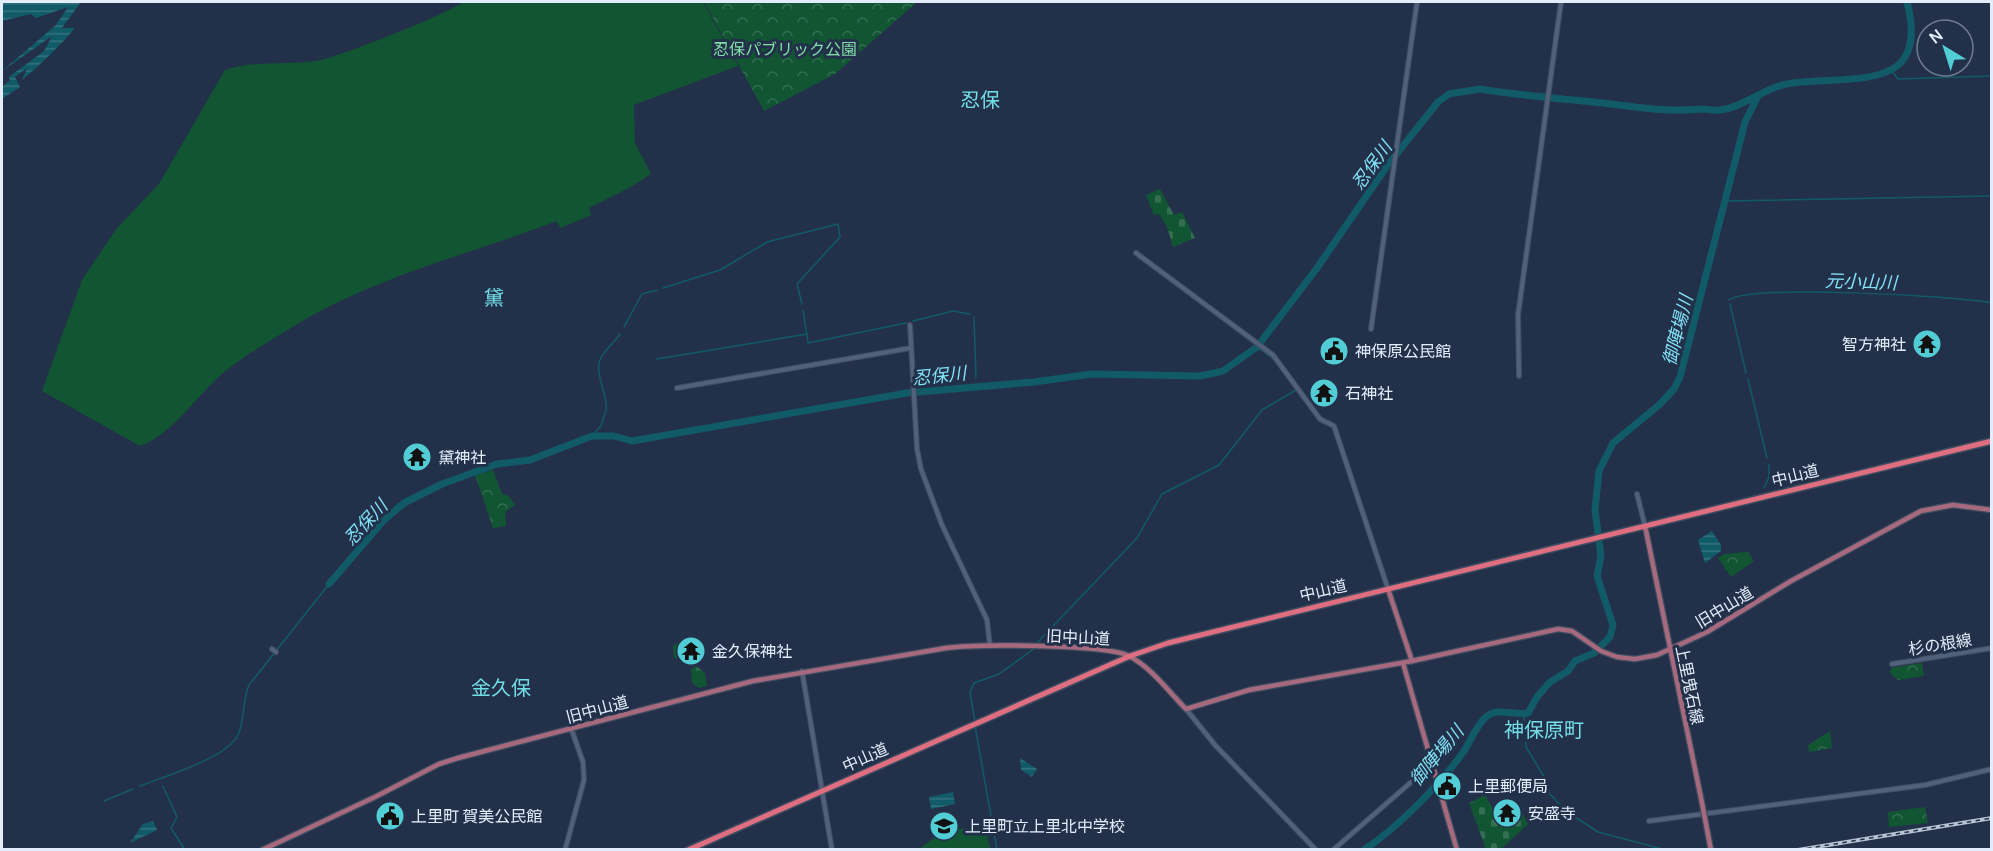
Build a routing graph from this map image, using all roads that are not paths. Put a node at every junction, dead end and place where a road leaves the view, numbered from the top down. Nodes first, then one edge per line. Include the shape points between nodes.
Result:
1 (1417, 2) edge
2 (1561, 2) edge
3 (1136, 253) dead end
4 (910, 325) dead end
5 (1371, 329) dead end
6 (910, 348) junction
7 (1519, 376) dead end
8 (677, 388) dead end
9 (1992, 441) edge
10 (1637, 494) dead end
11 (1992, 510) edge
12 (1645, 526) junction
13 (1388, 589) junction
14 (990, 646) junction
15 (1992, 648) edge
16 (1671, 650) junction
17 (1130, 656) junction
18 (1412, 661) junction
19 (1403, 663) junction
20 (1892, 664) dead end
21 (802, 671) junction
22 (1185, 710) junction
23 (571, 728) junction
24 (1432, 764) junction
25 (1992, 769) edge
26 (824, 790) junction
27 (1649, 821) dead end
28 (262, 849) edge
29 (565, 849) edge
30 (688, 849) edge
31 (832, 849) edge
32 (1316, 849) edge
33 (1333, 849) edge
34 (1457, 849) edge
35 (1712, 849) edge

1 - 5 street
2 - 7 street via 1518,315
3 - 13 street via 1279,361 1320,419 1334,426
4 - 6 street
6 - 8 street
6 - 14 street via 921,469 942,525 987,621
9 - 12 highway, 中山道
10 - 12 street
11 - 16 main road, 旧中山道 via 1953,505 1921,511
12 - 13 highway, 中山道
12 - 16 main road, 上里鬼石線
13 - 17 highway, 中山道 via 1195,635
13 - 18 main road
14 - 17 main road, 旧中山道 via 1108,650
14 - 21 main road, 旧中山道 via 956,646
15 - 20 street, 杉の根線
16 - 18 main road, 旧中山道 via 1635,659 1599,649 1577,633 1558,629
16 - 35 main road, 上里鬼石線, bridge
17 - 22 main road, 旧中山道
17 - 26 highway, 中山道
18 - 19 main road, 旧中山道
19 - 22 main road, 旧中山道 via 1249,690
19 - 24 main road
21 - 23 main road, 旧中山道
21 - 26 street
22 - 32 street
23 - 28 main road, 旧中山道 via 439,764
23 - 29 street via 583,762 584,780
24 - 33 street
24 - 34 main road
25 - 27 street via 1924,785
26 - 30 highway, 中山道
26 - 31 street

